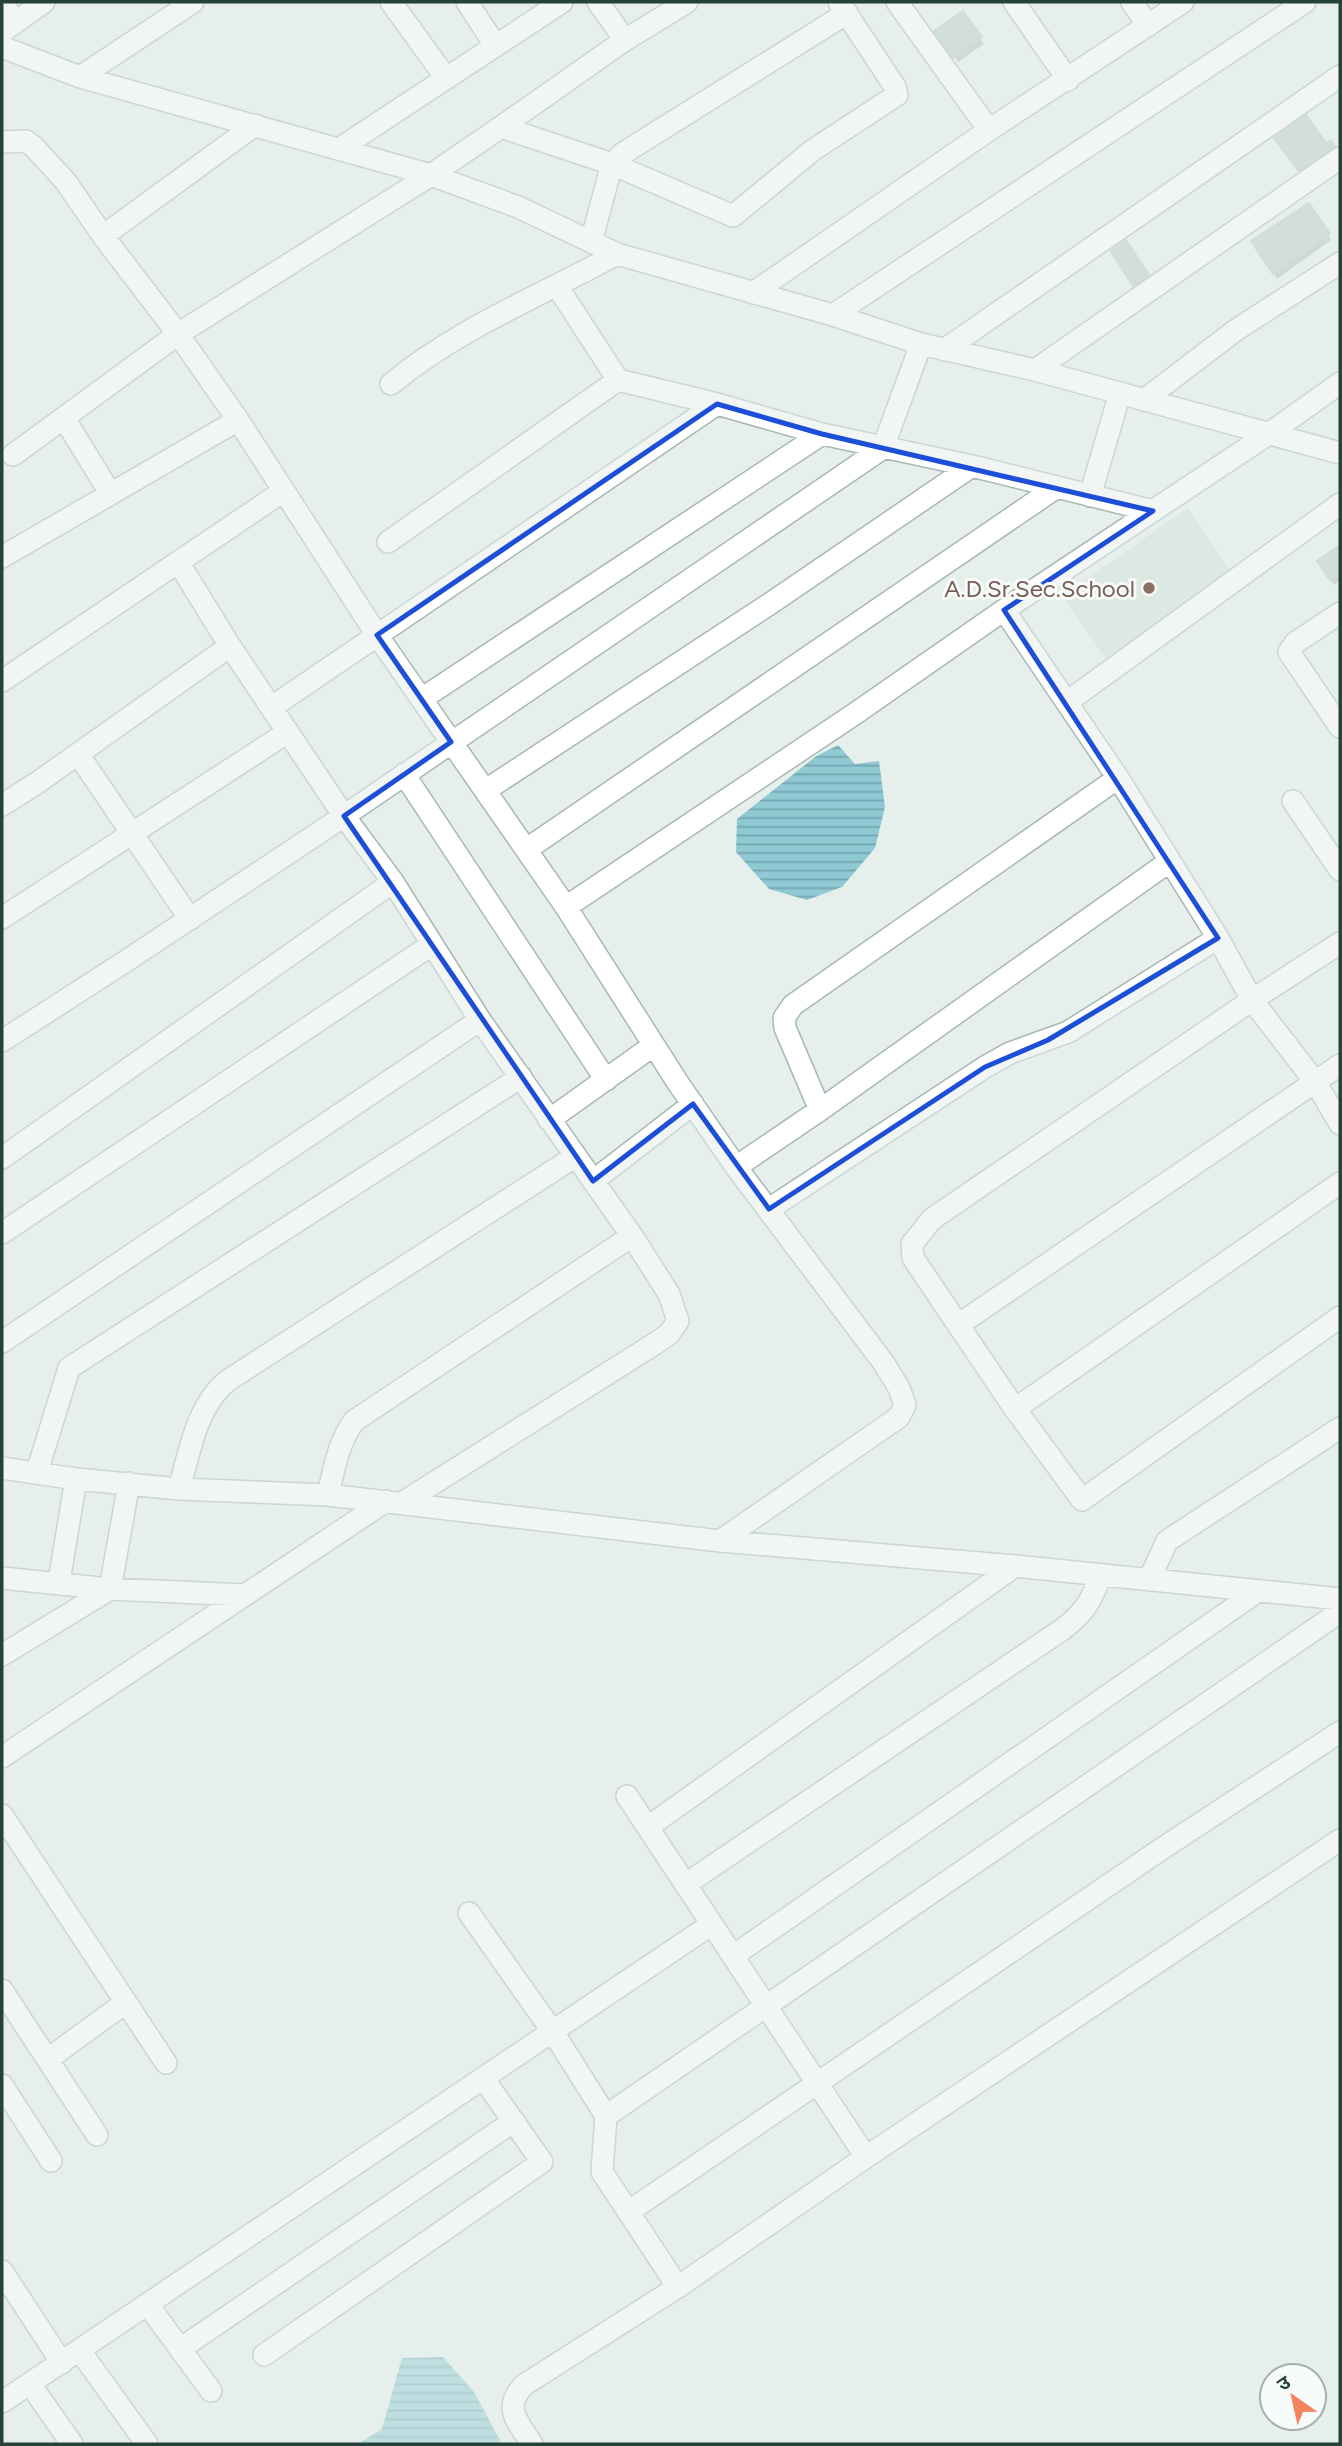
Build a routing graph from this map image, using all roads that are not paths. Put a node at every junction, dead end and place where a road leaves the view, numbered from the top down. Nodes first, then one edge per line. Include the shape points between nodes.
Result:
1 (2, 2) edge
2 (44, 2) edge
3 (193, 2) edge
4 (391, 2) edge
5 (467, 2) edge
6 (562, 2) edge
7 (598, 2) edge
8 (687, 2) edge
9 (897, 2) edge
10 (1014, 2) edge
11 (1132, 2) edge
12 (1183, 2) edge
13 (1305, 2) edge
14 (843, 8) edge
15 (163, 10) edge
16 (1149, 26) junction
17 (8, 27) edge
18 (625, 40) junction
19 (495, 46) junction
20 (2, 47) edge
21 (1340, 76) edge
22 (79, 77) junction
23 (446, 78) junction
24 (1068, 80) junction
25 (255, 125) junction
26 (501, 127) junction
27 (989, 130) junction
28 (2, 142) edge
29 (339, 149) junction
30 (1340, 158) edge
31 (612, 164) junction
32 (431, 175) junction
33 (103, 236) junction
34 (591, 242) junction
35 (617, 254) junction
36 (1340, 263) edge
37 (557, 286) junction
38 (753, 293) junction
39 (832, 315) junction
40 (178, 334) junction
41 (921, 344) junction
42 (944, 349) junction
43 (1035, 370) junction
44 (618, 380) junction
45 (1340, 383) edge
46 (391, 384) dead end
47 (1120, 393) junction
48 (1144, 400) junction
49 (717, 404) junction
50 (64, 418) junction
51 (238, 420) junction
52 (822, 434) junction
53 (1268, 435) junction
54 (883, 448) junction
55 (1340, 453) edge
56 (13, 455) dead end
57 (972, 466) junction
58 (1056, 487) junction
59 (282, 492) junction
60 (110, 493) junction
61 (1090, 496) junction
62 (1340, 504) edge
63 (1153, 511) junction
64 (388, 542) dead end
65 (2, 557) edge
66 (178, 562) junction
67 (1004, 610) junction
68 (1340, 613) edge
69 (377, 635) junction
70 (230, 646) junction
71 (2, 681) edge
72 (423, 698) junction
73 (1067, 702) junction
74 (272, 707) junction
75 (1340, 727) edge
76 (288, 732) junction
77 (451, 741) junction
78 (78, 754) junction
79 (404, 774) junction
80 (1118, 778) junction
81 (486, 790) junction
82 (1293, 801) dead end
83 (2, 805) edge
84 (344, 816) junction
85 (132, 834) junction
86 (527, 849) junction
87 (1170, 861) junction
88 (1340, 870) edge
89 (393, 882) junction
90 (566, 907) junction
91 (2, 918) edge
92 (190, 919) junction
93 (1218, 938) junction
94 (1340, 943) edge
95 (431, 945) junction
96 (1252, 1000) junction
97 (480, 1020) junction
98 (2, 1041) edge
99 (654, 1045) junction
100 (1340, 1065) edge
101 (520, 1077) junction
102 (606, 1080) junction
103 (1315, 1083) junction
104 (693, 1104) junction
105 (820, 1110) junction
106 (549, 1120) junction
107 (1340, 1124) edge
108 (576, 1156) junction
109 (2, 1158) edge
110 (736, 1167) junction
111 (593, 1181) junction
112 (1340, 1183) edge
113 (769, 1209) junction
114 (2, 1233) edge
115 (632, 1236) junction
116 (1340, 1317) edge
117 (958, 1325) junction
118 (2, 1342) edge
119 (1015, 1409) junction
120 (1340, 1427) edge
121 (2, 1468) edge
122 (37, 1472) junction
123 (76, 1479) junction
124 (129, 1483) junction
125 (179, 1489) junction
126 (328, 1495) junction
127 (394, 1502) junction
128 (720, 1541) junction
129 (1015, 1566) junction
130 (1101, 1575) junction
131 (1149, 1580) junction
132 (6, 1581) edge
133 (59, 1582) junction
134 (110, 1589) junction
135 (1258, 1591) junction
136 (245, 1595) junction
137 (1340, 1600) edge
138 (1340, 1612) edge
139 (2, 1655) edge
140 (1340, 1732) edge
141 (2, 1757) edge
142 (627, 1796) dead end
143 (2, 1815) edge
144 (648, 1827) junction
145 (1340, 1840) edge
146 (686, 1884) junction
147 (469, 1913) dead end
148 (712, 1924) junction
149 (733, 1956) junction
150 (2, 1990) edge
151 (125, 2003) junction
152 (767, 2007) junction
153 (553, 2032) junction
154 (47, 2059) junction
155 (166, 2063) dead end
156 (482, 2078) junction
157 (818, 2084) junction
158 (2, 2085) edge
159 (606, 2116) junction
160 (514, 2121) junction
161 (97, 2135) dead end
162 (866, 2157) junction
163 (51, 2161) dead end
164 (628, 2212) junction
165 (2, 2271) edge
166 (678, 2287) junction
167 (148, 2305) junction
168 (180, 2349) junction
169 (264, 2355) dead end
170 (71, 2357) junction
171 (30, 2384) junction
172 (211, 2391) dead end
173 (2, 2402) edge
174 (72, 2444) edge
175 (147, 2444) edge
176 (532, 2444) edge

1 - 17 street
2 - 17 street
3 - 15 street
4 - 23 street
5 - 19 street
6 - 19 street
7 - 18 street
8 - 18 street
9 - 27 street
10 - 24 street
11 - 16 street
12 - 16 street
13 - 39 street
14 - 31 street
14 - 31 street via 897,95 813,150 733,216
15 - 22 street
16 - 24 street
18 - 26 street
19 - 23 street
20 - 22 street
21 - 42 street
22 - 25 street
23 - 29 street
24 - 27 street
25 - 29 street
25 - 33 street
26 - 31 street
26 - 32 street
27 - 38 street
28 - 33 street via 26,141 34,147 66,182
29 - 32 street
30 - 43 street
31 - 34 street
32 - 34 street via 518,207
32 - 40 street
33 - 40 street
34 - 35 street
35 - 37 street
35 - 38 street
36 - 48 street via 1236,330
37 - 44 street
37 - 46 street via 458,338
38 - 39 street
39 - 41 street
40 - 50 street
40 - 51 street
41 - 42 street
41 - 54 street
42 - 43 street
43 - 47 street
44 - 49 street
44 - 64 street
45 - 53 street
47 - 48 street
47 - 61 street
48 - 53 street
49 - 52 street
49 - 69 street
50 - 56 street
50 - 60 street
51 - 59 street
51 - 60 street
52 - 54 street
52 - 72 street
53 - 55 street
53 - 63 street
54 - 57 street
54 - 77 street
57 - 58 street
57 - 81 street
58 - 61 street
58 - 86 street
59 - 66 street
59 - 69 street
60 - 65 street
61 - 63 street
62 - 73 street
63 - 67 street
66 - 70 street
66 - 71 street
67 - 73 street
67 - 90 street
68 - 75 street via 1295,643 1289,652
69 - 72 street
69 - 74 street
70 - 74 street
70 - 78 street
72 - 77 street
73 - 80 street
74 - 76 street
76 - 84 street
76 - 85 street
77 - 79 street
77 - 81 street
78 - 83 street
78 - 85 street
79 - 84 street
79 - 102 street
80 - 87 street
80 - 105 street via 793,1005 784,1018 785,1028
81 - 86 street
82 - 88 street
84 - 89 street
84 - 92 street
85 - 91 street
85 - 92 street
86 - 90 street
87 - 93 street
87 - 105 street
89 - 95 street
89 - 109 street
90 - 99 street
92 - 98 street
93 - 96 street
93 - 113 street via 1068,1032 985,1067
94 - 96 street
95 - 97 street
95 - 114 street
96 - 103 street
96 - 117 street via 932,1219 919,1233 912,1244 913,1258
97 - 101 street
97 - 118 street
99 - 102 street
99 - 104 street
100 - 103 street
101 - 106 street
101 - 122 street via 69,1368
102 - 106 street
103 - 107 street
103 - 117 street
104 - 110 street
104 - 111 street
105 - 110 street
106 - 108 street
108 - 111 street
108 - 125 street via 212,1393 199,1419
110 - 113 street
111 - 115 street
112 - 119 street
113 - 128 street via 883,1362 905,1405 899,1416
115 - 126 street via 354,1421 338,1451
115 - 127 street via 675,1307 678,1321 669,1334
116 - 119 street via 1082,1500
117 - 119 street
120 - 131 street via 1167,1541
121 - 122 street
122 - 123 street
123 - 124 street
123 - 133 street
124 - 125 street
124 - 134 street
125 - 126 street
126 - 127 street
127 - 128 street
127 - 136 street
128 - 129 street
129 - 130 street
129 - 144 street
130 - 131 street
130 - 146 street via 1091,1602 1063,1629
131 - 135 street
132 - 133 street
133 - 134 street
134 - 136 street
134 - 139 street
135 - 137 street
135 - 149 street
136 - 141 street
138 - 152 street
140 - 157 street via 1163,1847
142 - 144 street
143 - 151 street
144 - 146 street
145 - 162 street
146 - 148 street
147 - 153 street
148 - 149 street
148 - 153 street
149 - 152 street
150 - 154 street
151 - 154 street
151 - 155 street
152 - 157 street
152 - 159 street
153 - 156 street
153 - 159 street
154 - 161 street
156 - 160 street
156 - 167 street
157 - 162 street
157 - 164 street
158 - 163 street
159 - 164 street via 602,2172
160 - 168 street
160 - 169 street via 542,2162
162 - 166 street
164 - 166 street
165 - 170 street
166 - 176 street via 524,2385 512,2405
167 - 168 street
167 - 170 street
168 - 172 street
170 - 171 street
170 - 175 street
171 - 173 street
171 - 174 street

